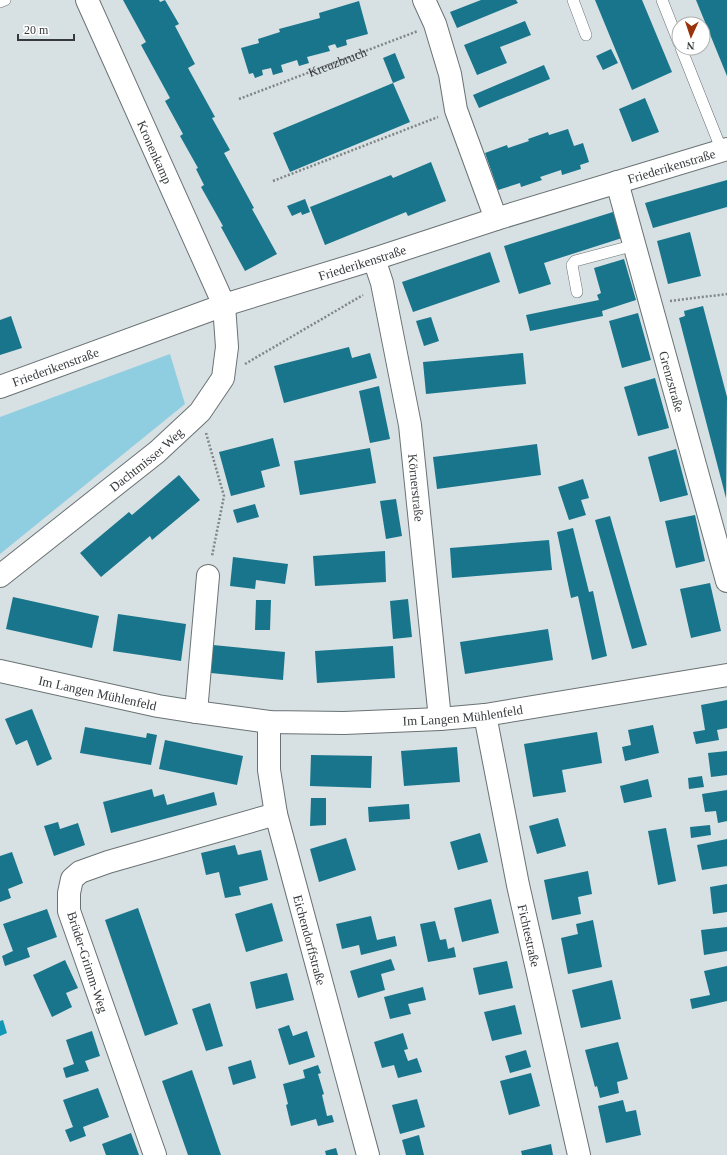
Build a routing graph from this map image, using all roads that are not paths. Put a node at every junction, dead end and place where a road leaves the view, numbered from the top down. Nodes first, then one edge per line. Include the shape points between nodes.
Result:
1 (4, 0) edge
2 (87, 0) edge
3 (424, 0) edge
4 (573, 0) edge
5 (662, 0) edge
6 (0, 2) edge
7 (671, 23) edge
8 (586, 35) dead end
9 (684, 56) edge
10 (725, 150) edge
11 (617, 182) junction
12 (496, 219) junction
13 (635, 245) junction
14 (374, 259) junction
15 (577, 292) dead end
16 (224, 305) junction
17 (0, 387) edge
18 (0, 576) edge
19 (208, 576) road end
20 (727, 581) edge
21 (0, 671) edge
22 (727, 675) edge
23 (196, 712) junction
24 (485, 715) junction
25 (440, 719) junction
26 (269, 722) junction
27 (276, 814) junction
28 (155, 1155) edge
29 (368, 1155) edge
30 (579, 1155) edge

1 - 6 lane
2 - 16 street, Kronenkamp
3 - 12 street via 436,24 450,74 456,110
4 - 8 lane
5 - 7 lane
9 - 10 lane
10 - 11 street, Friederikenstraße
11 - 12 street, Friederikenstraße
11 - 13 street, Grenzstraße
12 - 14 street, Friederikenstraße
13 - 15 lane via 575,261 572,265
13 - 20 street, Grenzstraße
14 - 16 street, Friederikenstraße
14 - 25 street, Körnerstraße via 382,283 410,425
16 - 17 street, Friederikenstraße
16 - 18 street, Dachtmisser Weg via 227,347 223,378 200,412 157,452
19 - 23 street
21 - 23 street, Im Langen Mühlenfeld
22 - 24 street, Im Langen Mühlenfeld
23 - 26 street, Im Langen Mühlenfeld
24 - 25 street, Im Langen Mühlenfeld
24 - 30 street, Fichtestraße via 518,885
25 - 26 street, Im Langen Mühlenfeld via 344,723
26 - 27 street, Eichendorffstraße via 269,770
27 - 28 street, Brüder-Grimm-Weg via 108,862 80,872 72,879 69,893 70,911
27 - 29 street, Eichendorffstraße

